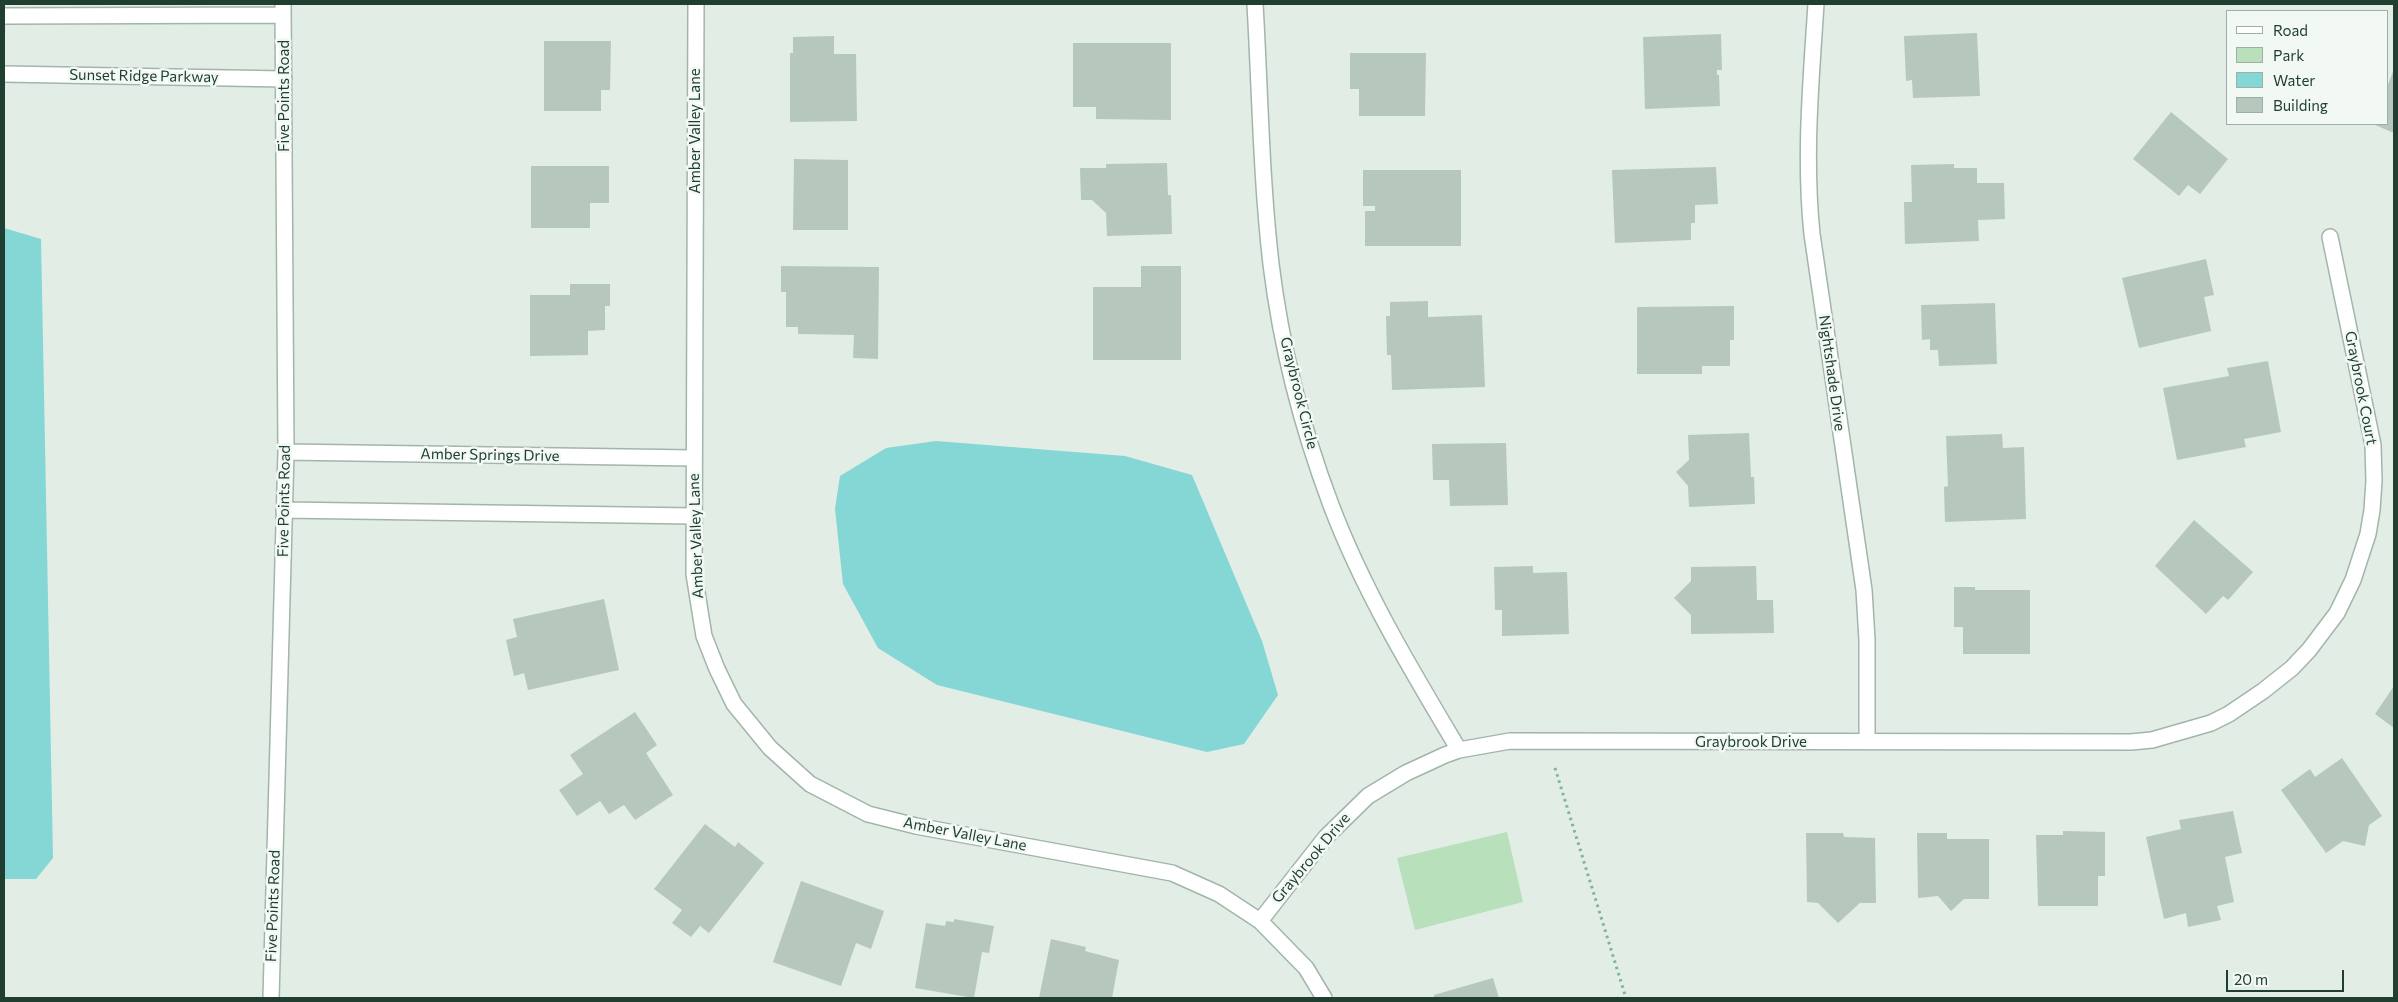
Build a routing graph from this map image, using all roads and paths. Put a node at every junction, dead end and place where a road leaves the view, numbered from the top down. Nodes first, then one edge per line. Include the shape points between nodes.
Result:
1 (696, 4) edge
2 (1255, 4) edge
3 (1816, 4) edge
4 (283, 10) edge
5 (4, 16) edge
6 (4, 74) edge
7 (284, 79) junction
8 (2330, 237) dead end
9 (286, 452) junction
10 (693, 458) junction
11 (284, 510) junction
12 (694, 516) junction
13 (2292, 668) joint
14 (1546, 742) junction
15 (1867, 742) junction
16 (1459, 750) junction
17 (1260, 920) junction
18 (271, 998) edge
19 (1324, 998) edge
20 (1626, 998) edge

1 - 10 street, Amber Valley Lane
2 - 16 street, Graybrook Circle via 1270,249 1282,326 1301,413 1331,505 1358,570 1387,629
3 - 15 street, Nightshade Drive via 1807,135 1807,190 1864,590
4 - 5 street
4 - 7 street, Five Points Road
6 - 7 street, Sunset Ridge Parkway
7 - 9 street, Five Points Road
8 - 13 street, Graybrook Court via 2371,431 2374,499 2368,534 2353,580 2323,633
9 - 10 street, Amber Springs Drive
9 - 11 street, Five Points Road
10 - 12 street, Amber Valley Lane
11 - 12 street
11 - 18 street, Five Points Road
12 - 17 street, Amber Valley Lane via 694,574 698,601 704,636 717,668 745,719 770,748 810,784 868,814 916,826 1172,873 1219,894
13 - 15 street, Graybrook Drive via 2229,714 2211,723 2152,740
14 - 15 street, Graybrook Drive
14 - 16 street, Graybrook Drive via 1510,742
14 - 20 path
16 - 17 street, Graybrook Drive via 1406,773 1368,796 1326,836
17 - 19 street, Amber Valley Lane via 1306,968

